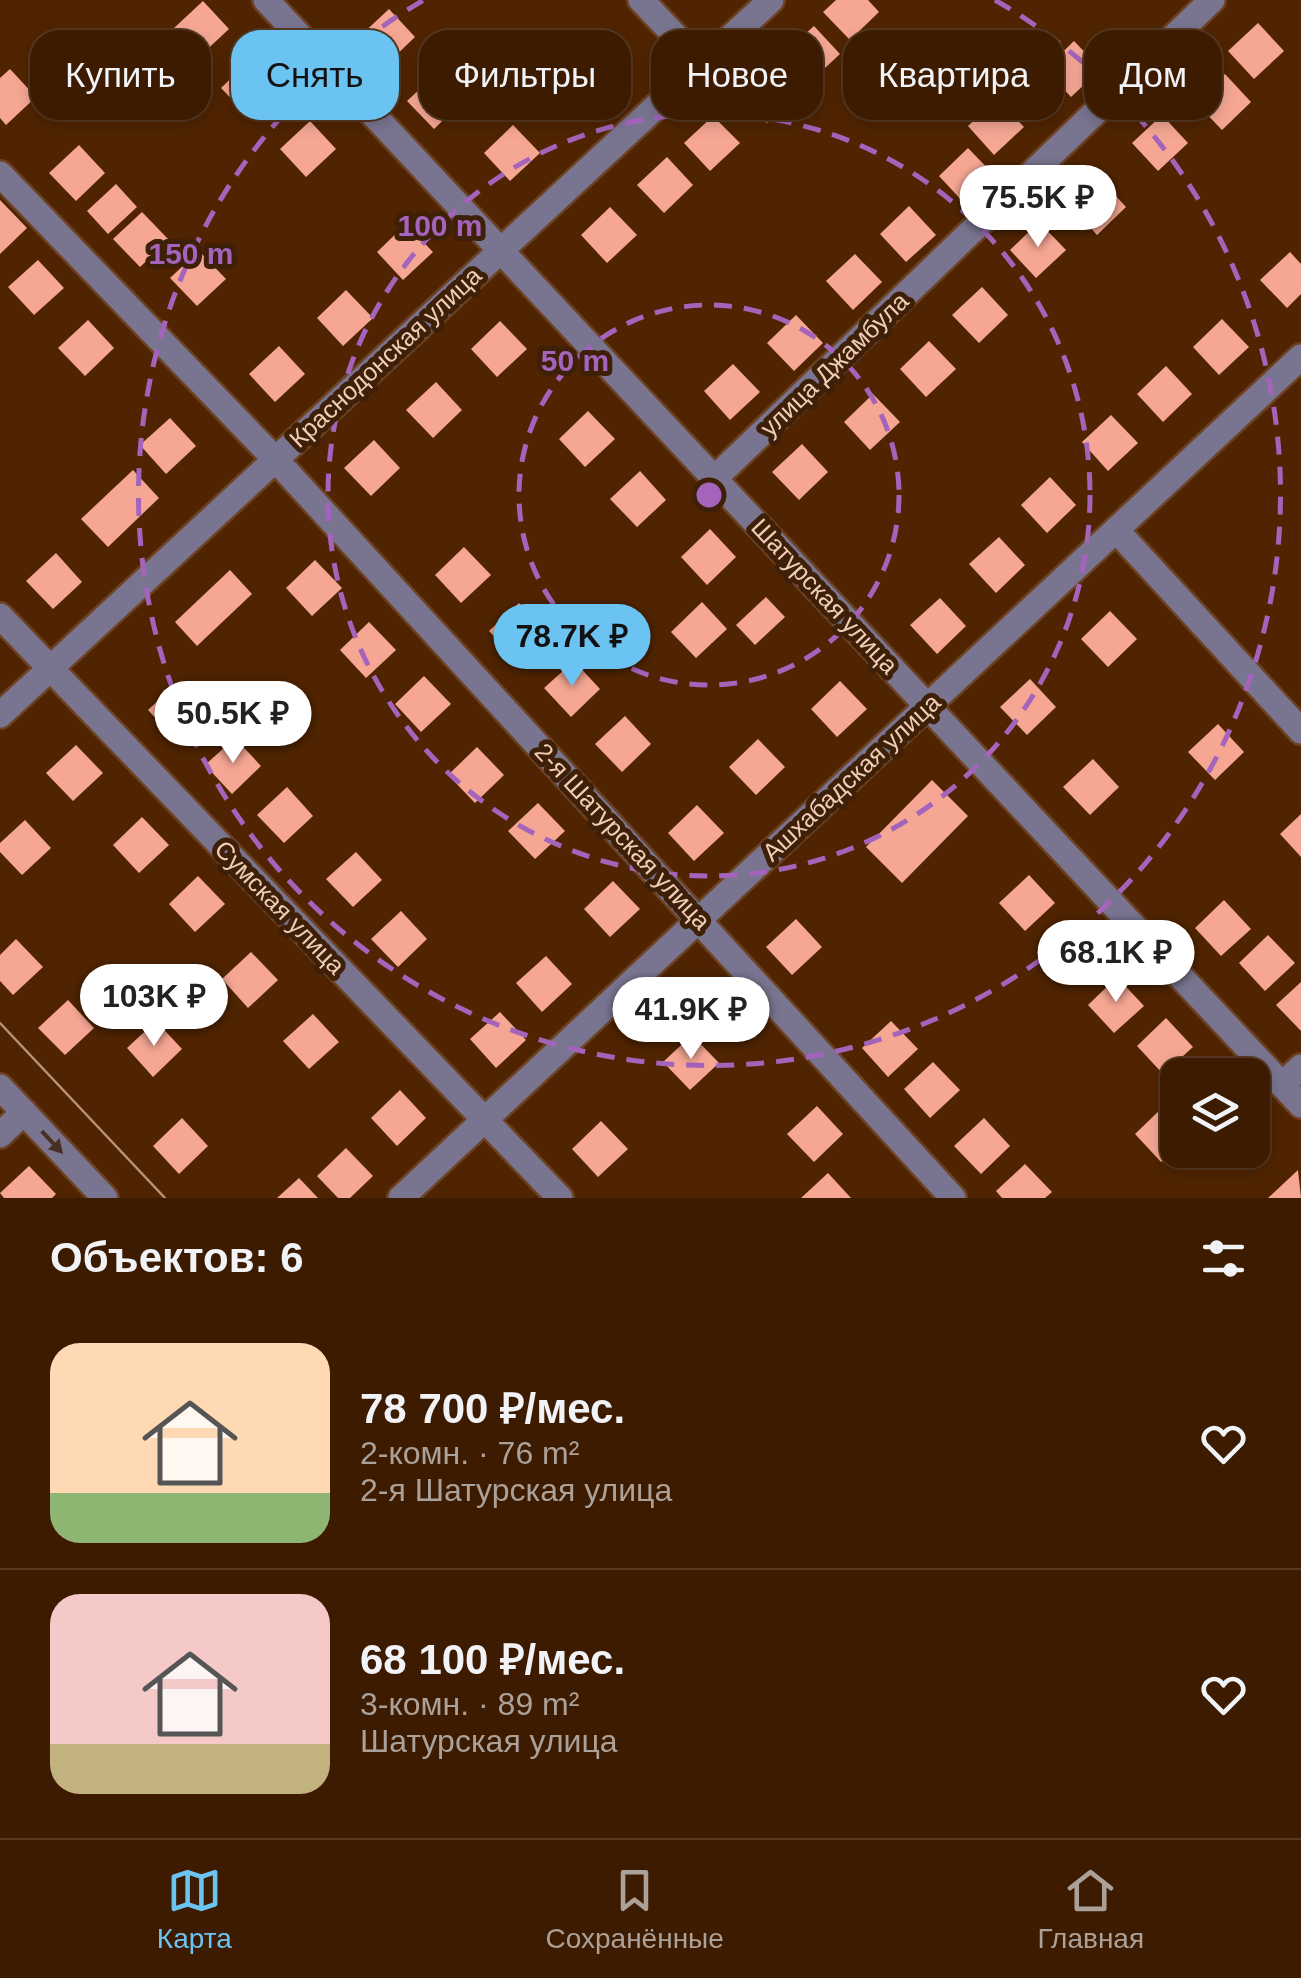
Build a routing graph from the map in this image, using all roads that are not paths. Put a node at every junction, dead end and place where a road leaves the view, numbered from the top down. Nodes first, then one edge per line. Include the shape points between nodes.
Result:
1 (266, 0) edge
2 (642, 0) edge
3 (771, 0) edge
4 (1212, 0) edge
5 (670, 30) edge
6 (739, 30) edge
7 (651, 111) edge
8 (0, 174) edge
9 (501, 250) junction
10 (1301, 357) edge
11 (275, 459) junction
12 (715, 478) junction
13 (1116, 530) junction
14 (0, 616) edge
15 (48, 670) junction
16 (928, 706) junction
17 (0, 715) edge
18 (1301, 731) edge
19 (699, 919) junction
20 (1292, 1076) edge
21 (0, 1087) edge
22 (1301, 1106) edge
23 (24, 1112) junction
24 (485, 1118) junction
25 (0, 1135) edge
26 (105, 1198) edge
27 (401, 1198) edge
28 (560, 1198) edge
29 (952, 1198) edge

1 - 9 street, Шатурская улица
2 - 5 street
3 - 6 street, Краснодонская улица
4 - 12 street, улица Джамбула
7 - 9 street, Краснодонская улица
8 - 11 street, 2-я Шатурская улица
9 - 11 street, Краснодонская улица
9 - 12 street, Шатурская улица
10 - 13 street, Ашхабадская улица
11 - 15 street, Краснодонская улица
11 - 19 street, 2-я Шатурская улица
12 - 16 street, Шатурская улица
13 - 16 street, Ашхабадская улица
13 - 18 street
14 - 15 street, Сумская улица
15 - 17 street, Краснодонская улица
15 - 24 street, Сумская улица
16 - 19 street, Ашхабадская улица
16 - 20 street, Шатурская улица
19 - 24 street, Ашхабадская улица
19 - 29 street, 2-я Шатурская улица
20 - 22 street, Шатурская улица
21 - 23 street
23 - 25 street
23 -> 26 street
24 - 27 street, Ашхабадская улица
24 - 28 street, Сумская улица

